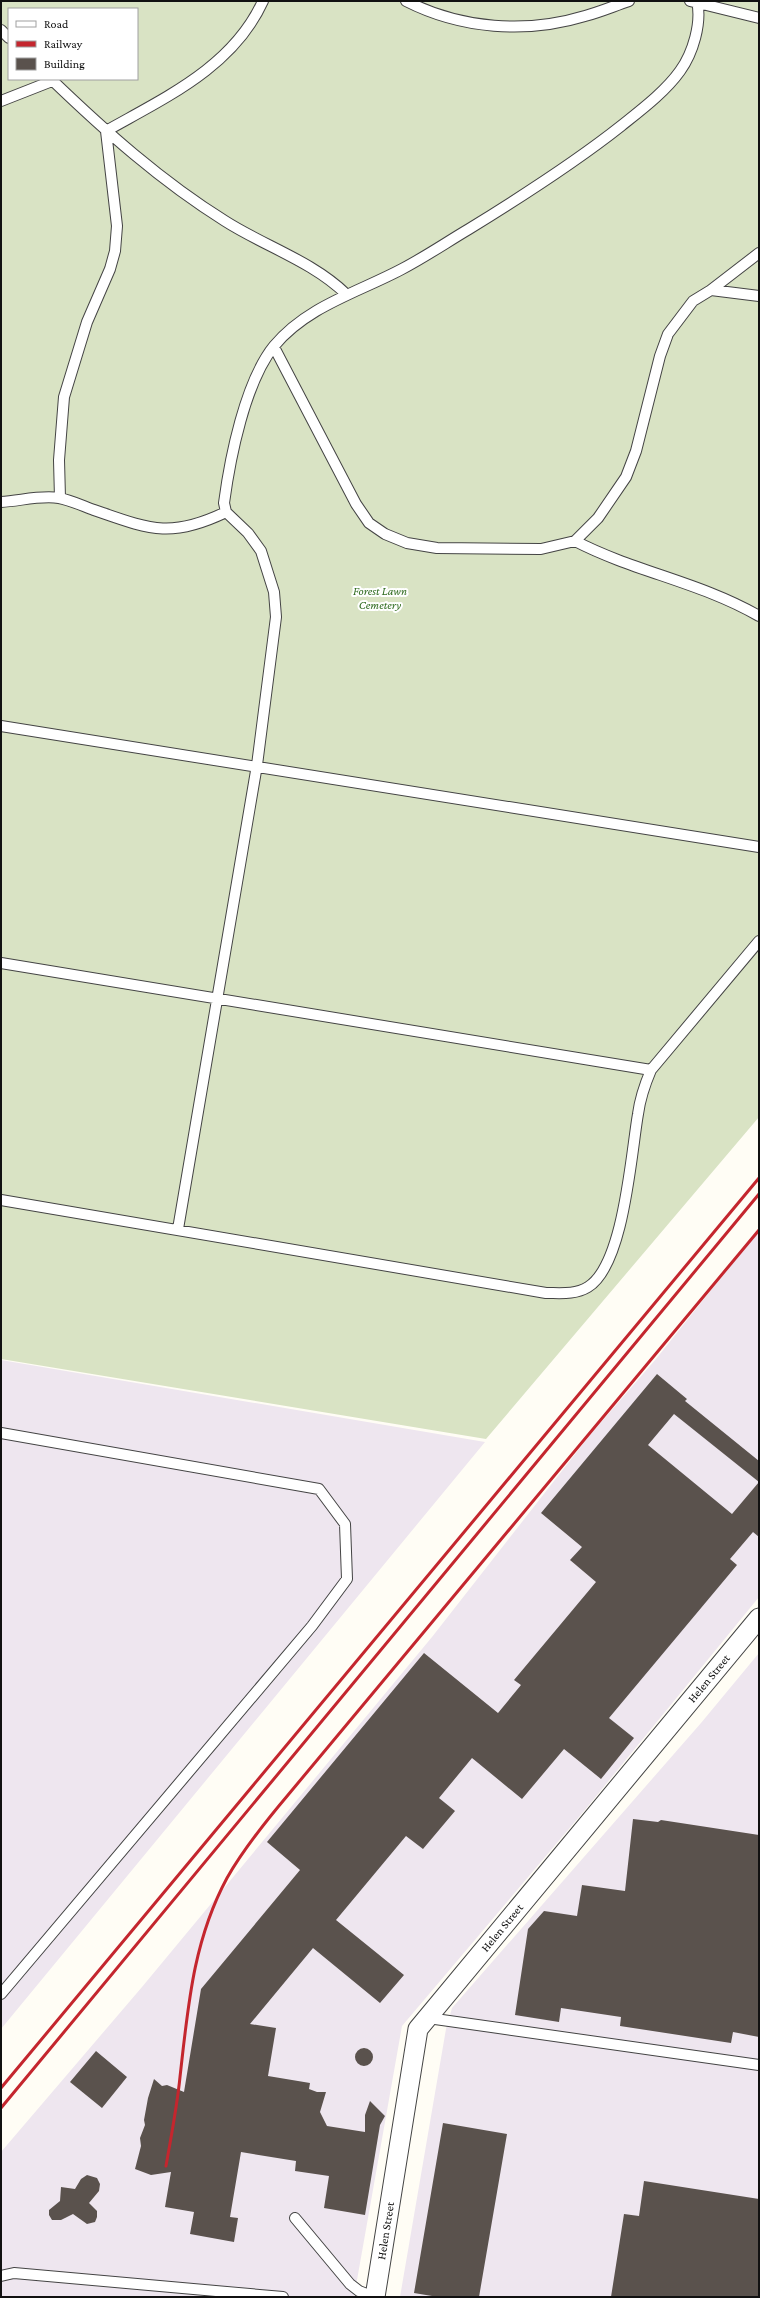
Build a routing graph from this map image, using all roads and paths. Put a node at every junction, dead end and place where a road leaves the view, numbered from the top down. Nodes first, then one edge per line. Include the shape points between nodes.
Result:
1 (263, 1) edge
2 (406, 1) edge
3 (629, 1) edge
4 (695, 2) edge
5 (759, 18) edge
6 (52, 80) edge
7 (1, 101) edge
8 (106, 131) junction
9 (759, 253) edge
10 (711, 290) junction
11 (346, 294) junction
12 (759, 296) edge
13 (274, 347) junction
14 (60, 498) junction
15 (1, 502) edge
16 (226, 512) junction
17 (575, 540) junction
18 (759, 616) edge
19 (1, 726) edge
20 (257, 766) junction
21 (759, 847) edge
22 (759, 941) edge
23 (1, 963) edge
24 (218, 997) junction
25 (651, 1070) junction
26 (1, 1200) edge
27 (178, 1229) junction
28 (1, 1432) edge
29 (759, 1618) edge
30 (1, 1994) edge
31 (428, 2018) junction
32 (759, 2065) edge
33 (295, 2218) dead end
34 (1, 2276) edge
35 (378, 2295) edge
36 (283, 2297) edge

1 - 8 lane via 241,39 224,57 182,88
2 - 3 lane via 443,16 493,27 512,28 558,23
4 - 5 lane
4 - 11 lane via 696,35 689,55 680,72 641,110 599,144 524,195 402,269
6 - 7 lane
6 - 8 lane
8 - 11 lane via 165,180 206,209 248,236 319,272
8 - 14 lane via 117,226 115,251 87,322 64,397 59,460
9 - 10 lane
10 - 12 lane
10 - 17 lane via 693,301 668,334 636,452 626,477 598,518
11 - 13 lane via 295,327
13 - 16 lane via 254,382 240,426 226,490
13 - 17 lane via 356,504 369,523 385,534 407,543 437,548 541,549
14 - 15 lane
14 - 16 lane via 114,517 164,530 204,523
16 - 20 lane via 248,533 261,551 274,592 274,643
17 - 18 lane via 621,563 717,594
19 - 20 lane
20 - 21 lane
20 - 24 lane
22 - 25 lane
23 - 24 lane
24 - 25 lane
24 - 27 lane
25 - 27 lane via 638,1112 621,1221 611,1255 602,1274 588,1287 571,1293 546,1293
26 - 27 lane
28 - 30 lane via 319,1489 345,1524 347,1579 312,1626
29 - 31 street, Helen Street
31 - 32 lane
31 - 35 street, Helen Street via 418,2029
33 - 35 lane via 347,2281 359,2291
34 - 36 lane via 14,2273

